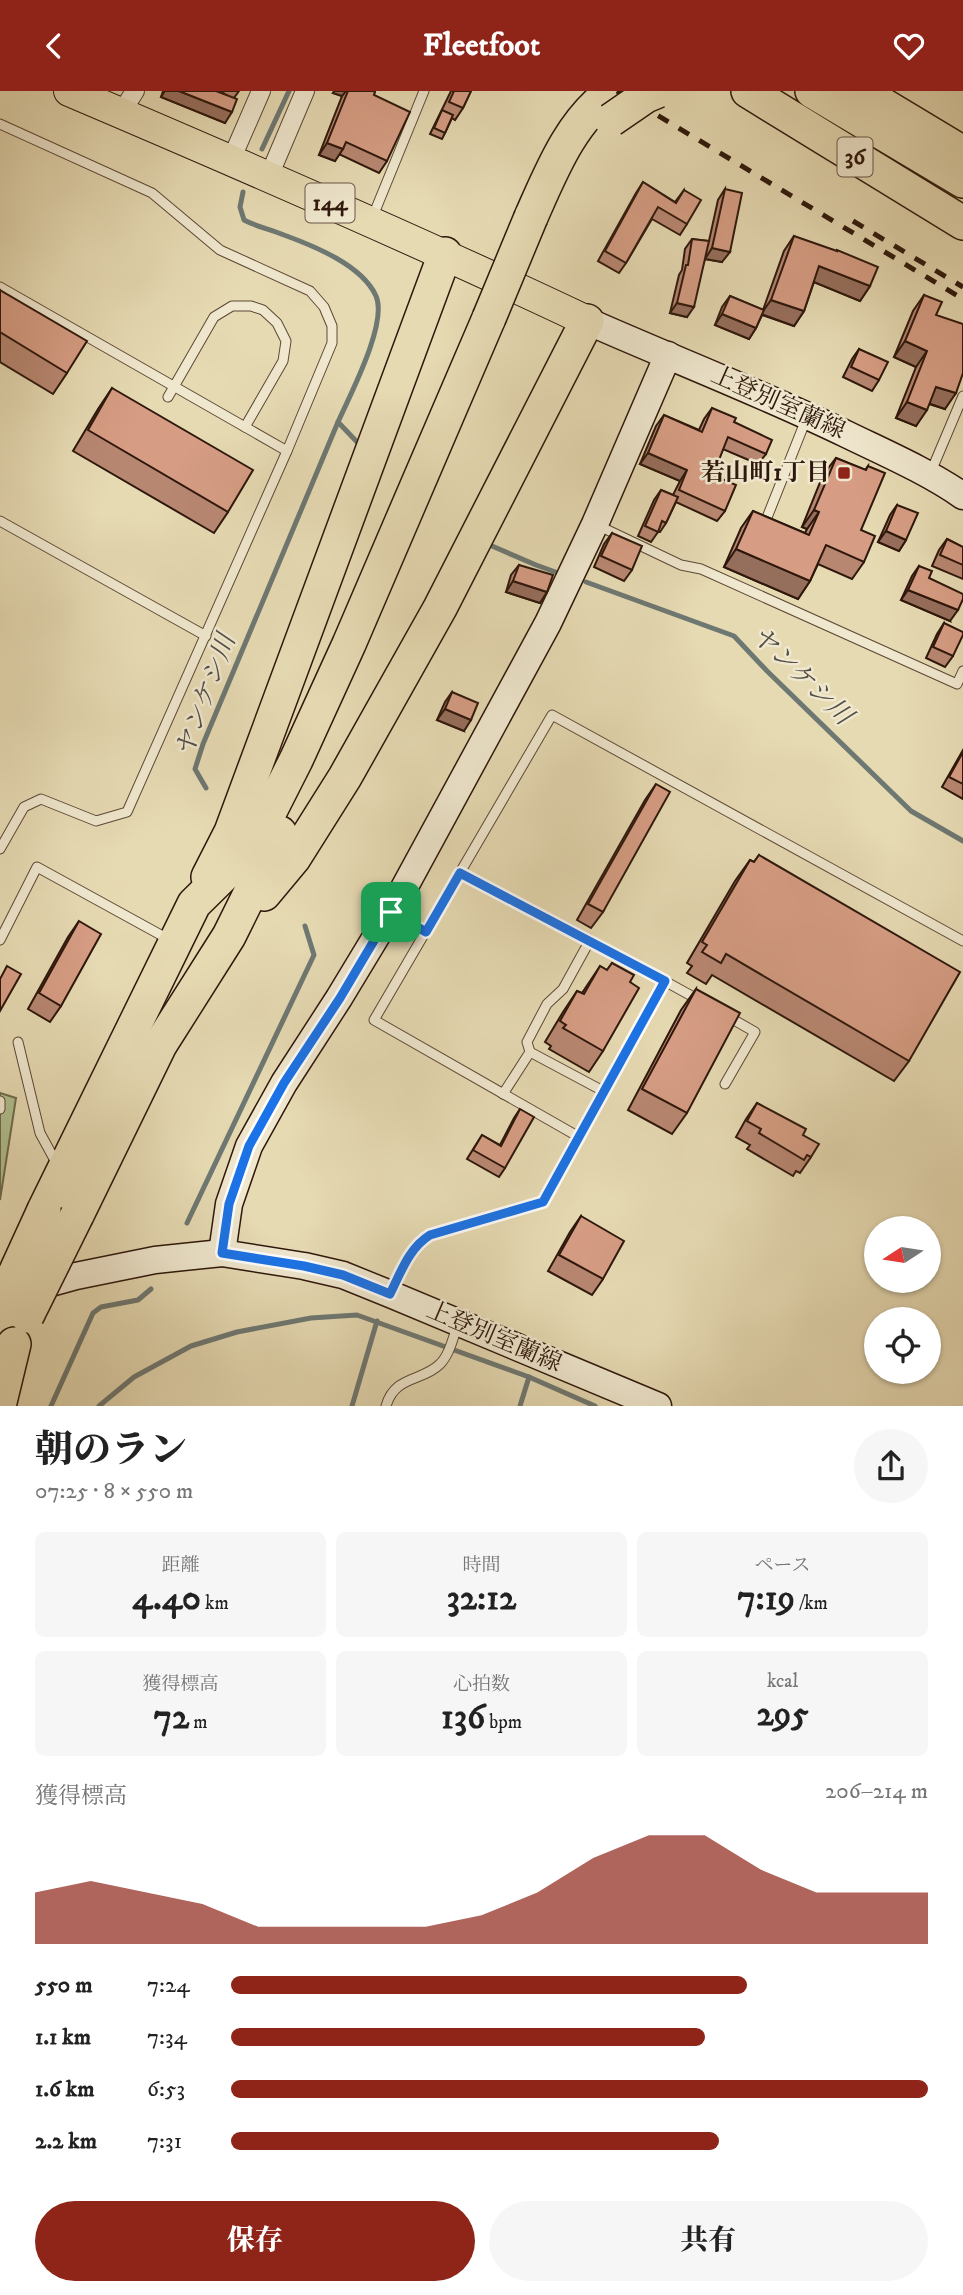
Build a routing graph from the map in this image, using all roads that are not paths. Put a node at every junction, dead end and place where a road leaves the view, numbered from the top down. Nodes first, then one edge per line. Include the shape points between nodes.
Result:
1 (69, 91) edge
2 (261, 91) edge
3 (305, 91) edge
4 (424, 91) edge
5 (658, 91) edge
6 (748, 91) edge
7 (767, 91) edge
8 (812, 91) edge
9 (860, 91) edge
10 (128, 102) edge
11 (607, 105) edge
12 (0, 124) edge
13 (963, 152) edge
14 (230, 160) junction
15 (269, 176) junction
16 (963, 181) edge
17 (963, 203) edge
18 (371, 221) junction
19 (963, 223) edge
20 (445, 254) junction
21 (0, 287) edge
22 (587, 321) junction
23 (498, 322) junction
24 (668, 355) junction
25 (174, 386) junction
26 (963, 396) edge
27 (168, 397) dead end
28 (808, 416) junction
29 (245, 427) junction
30 (287, 451) junction
31 (929, 476) junction
32 (963, 496) edge
33 (0, 520) edge
34 (766, 520) edge
35 (595, 524) junction
36 (206, 636) junction
37 (963, 671) edge
38 (0, 849) edge
39 (460, 873) junction
40 (194, 904) junction
41 (391, 912) junction
42 (426, 932) junction
43 (229, 936) junction
44 (0, 940) edge
45 (590, 940) junction
46 (963, 941) edge
47 (175, 942) junction
48 (665, 981) junction
49 (710, 1006) edge
50 (721, 1013) edge
51 (18, 1042) dead end
52 (530, 1052) junction
53 (725, 1084) dead end
54 (605, 1092) junction
55 (503, 1094) junction
56 (0, 1101) edge
57 (0, 1109) edge
58 (579, 1137) junction
59 (62, 1173) junction
60 (222, 1253) junction
61 (390, 1294) junction
62 (8, 1326) edge
63 (455, 1331) junction
64 (0, 1402) edge
65 (646, 1404) edge
66 (386, 1406) edge

1 - 10 main road, 144
2 - 14 street
3 - 15 street
4 - 18 lane
5 - 11 highway, bridge
6 - 19 highway, 36
7 - 17 highway via 785,97
8 - 16 highway, 36
9 - 13 highway
10 - 14 main road, 144
11 - 23 highway, bridge via 576,130 556,162 540,222
12 - 30 lane via 152,193 220,250 310,291 324,307 332,326 332,343
14 - 15 main road, 144
15 - 18 main road, 144
18 - 20 main road, 144
20 - 22 main road, 144
20 - 40 highway via 231,832
21 - 25 lane
22 - 24 main road, 上登別室蘭線
22 - 43 highway via 440,608 345,777 294,858
23 - 40 highway via 252,848
23 - 43 highway via 407,559
24 - 28 main road, 上登別室蘭線
24 - 35 main road
25 - 27 lane
25 - 29 lane
25 - 29 lane via 214,317 232,306 263,310 286,341 283,361
26 - 31 lane
28 - 31 main road, 上登別室蘭線
28 - 34 lane
29 - 30 lane
30 - 36 lane
31 - 32 main road, 上登別室蘭線
33 - 36 lane
35 - 37 lane via 957,684
35 - 41 main road via 548,623
36 - 38 lane via 127,812 96,821 41,799 24,807
39 - 42 lane
39 - 45 lane
39 - 46 lane via 552,715
40 - 47 highway
41 - 42 lane
41 - 60 main road via 249,1146 229,1204
42 - 55 lane via 374,1020
43 - 62 highway, bridge via 160,1045 77,1215
44 - 47 lane via 37,867
45 - 48 lane
45 - 52 lane via 563,989 547,1004 527,1042
47 - 59 highway
48 - 49 lane
48 - 54 lane
50 - 53 lane via 755,1032
51 - 59 lane via 40,1133
52 - 54 lane
52 - 55 lane
54 - 58 lane
55 - 58 lane
56 - 57 lane
58 - 61 lane via 543,1202 430,1235 411,1252
59 - 62 highway, bridge via 44,1210
60 - 61 main road, 上登別室蘭線 via 343,1275
60 - 62 main road, 上登別室蘭線 via 142,1262 76,1276
61 - 63 main road, 上登別室蘭線
62 - 64 highway
63 - 65 main road, 上登別室蘭線
63 - 66 lane via 440,1364 398,1387

